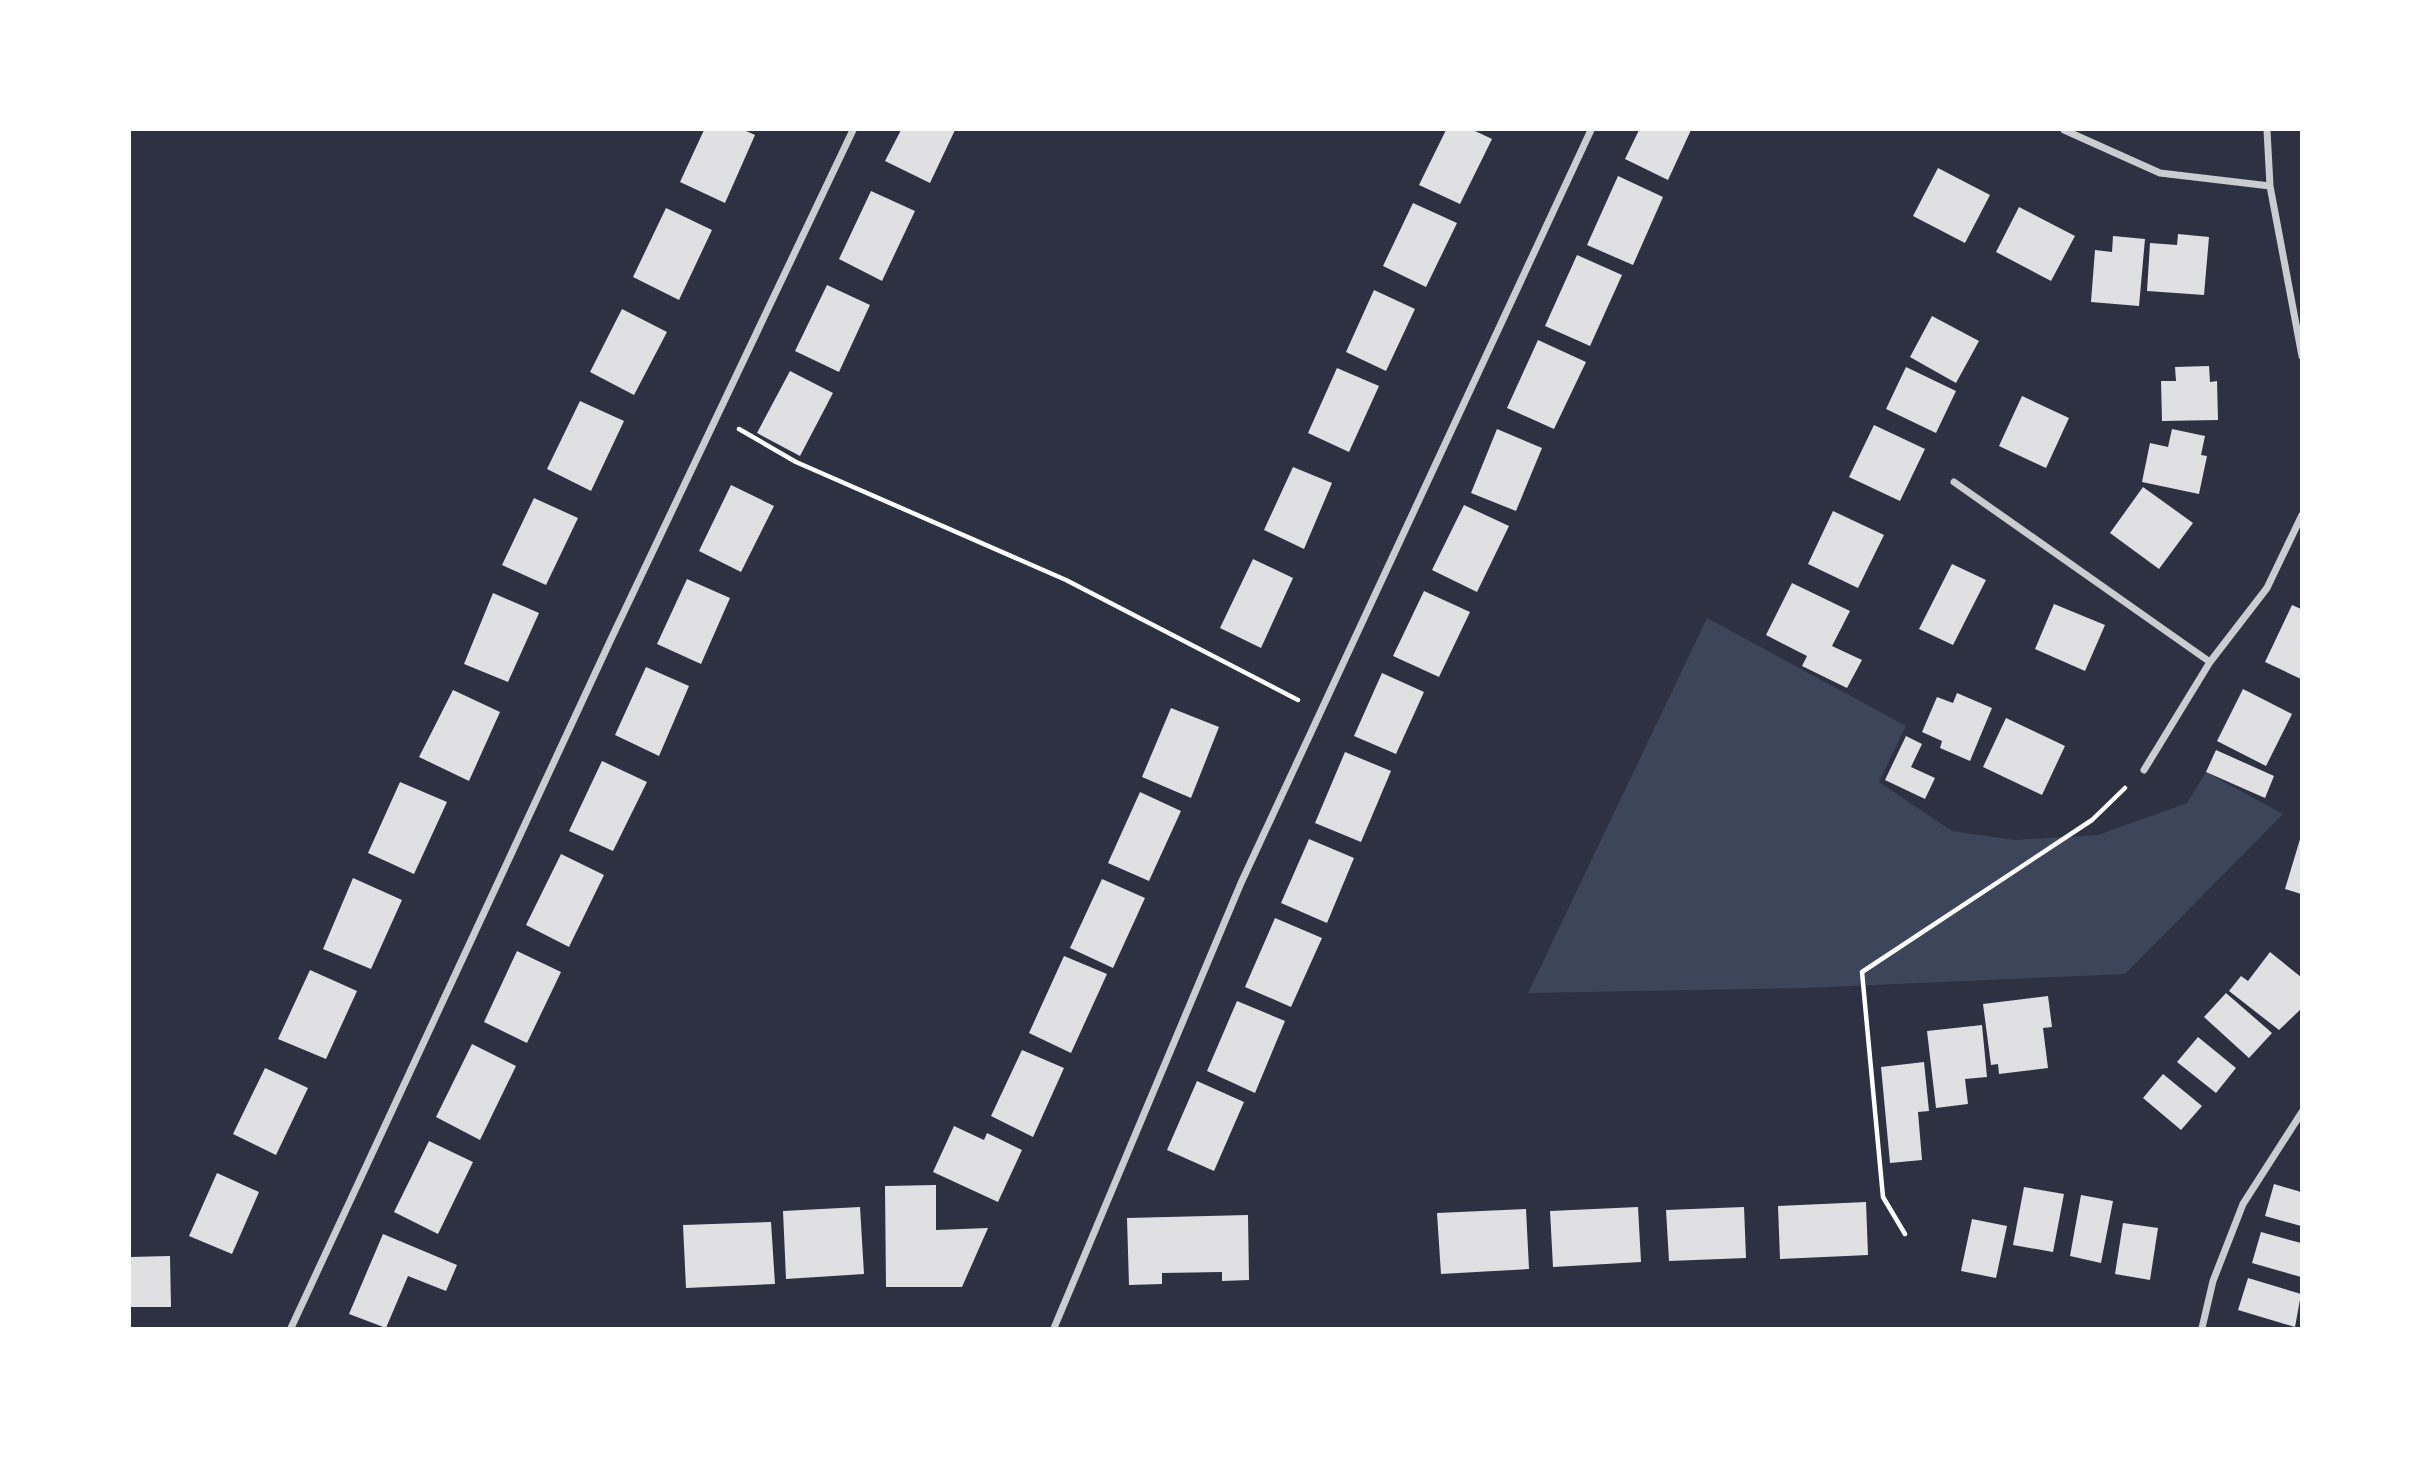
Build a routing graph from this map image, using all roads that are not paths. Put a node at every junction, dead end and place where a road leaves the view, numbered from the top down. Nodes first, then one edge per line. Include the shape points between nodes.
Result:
1 (853, 130) edge
2 (1591, 130) edge
3 (2064, 130) edge
4 (2267, 130) edge
5 (2270, 186) junction
6 (2301, 356) edge
7 (1954, 482) dead end
8 (2301, 515) edge
9 (2210, 662) junction
10 (2144, 770) road end
11 (2301, 1112) edge
12 (290, 1328) edge
13 (1054, 1328) edge
14 (2202, 1328) edge

1 - 12 street
2 - 13 street via 1241,883
3 - 5 street via 2160,173
4 - 5 street
5 - 6 street
7 - 9 street
8 - 9 street via 2267,588
9 - 10 street
11 - 14 street via 2243,1204 2213,1281

